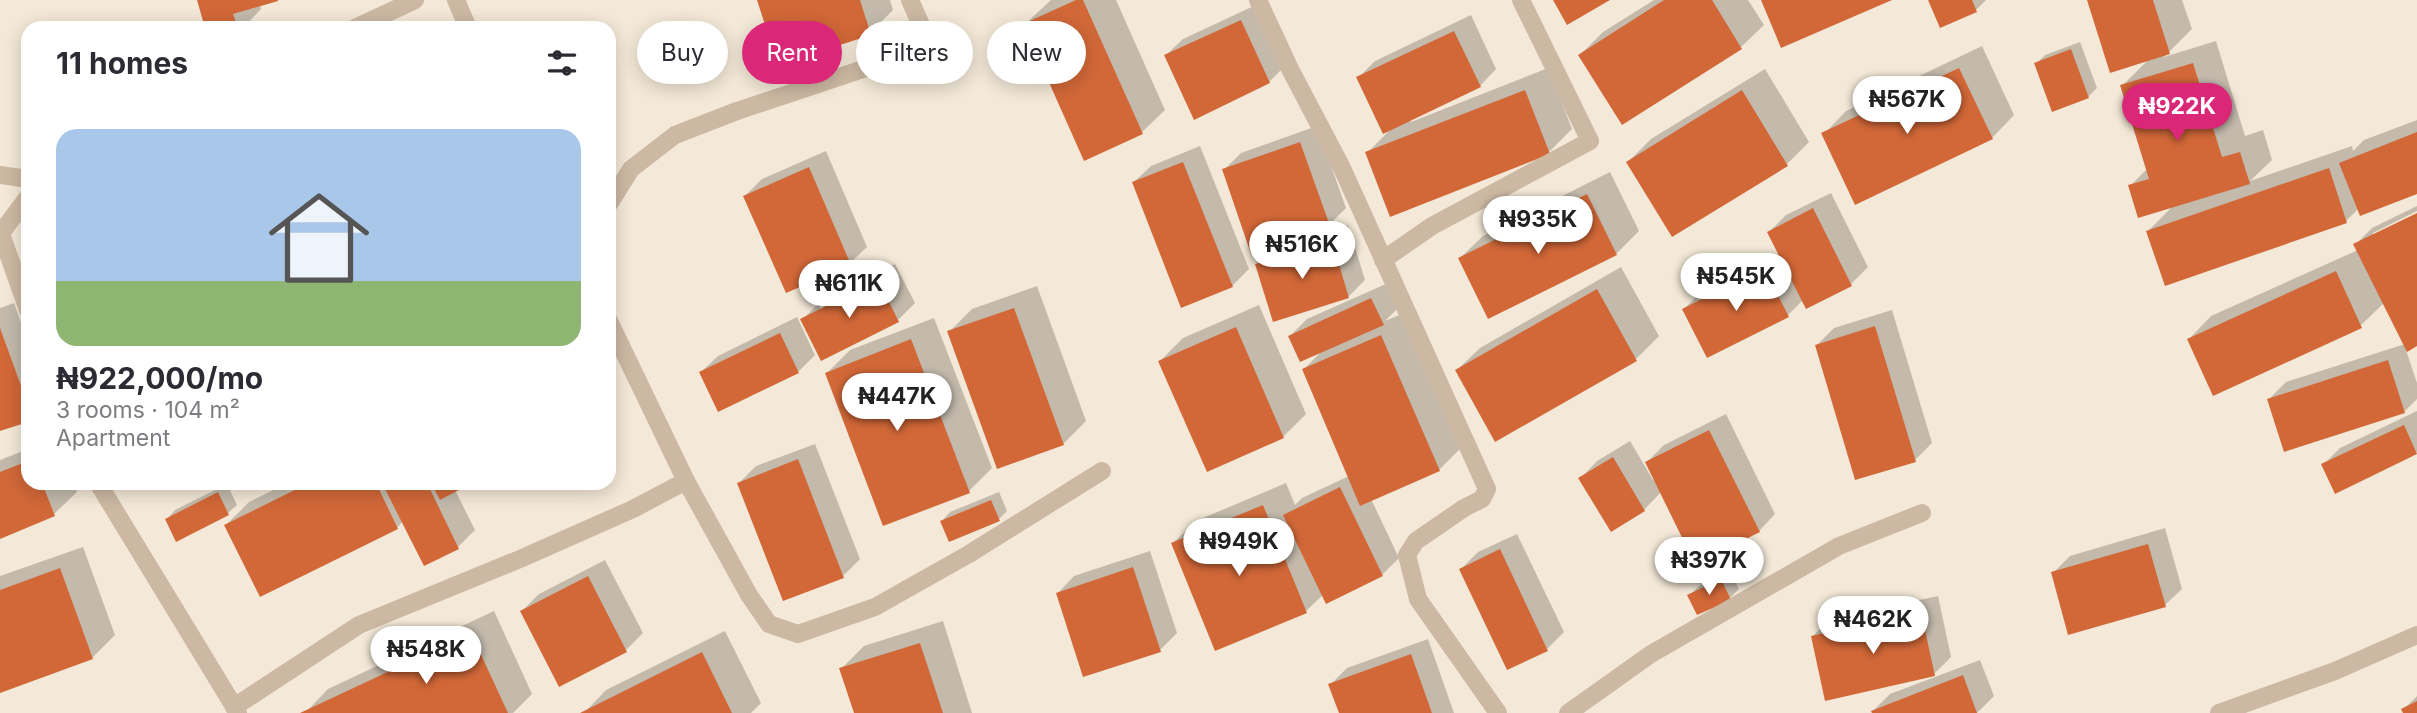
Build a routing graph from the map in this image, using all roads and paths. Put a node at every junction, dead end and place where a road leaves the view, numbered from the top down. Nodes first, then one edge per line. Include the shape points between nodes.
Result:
1 (415, 0) edge
2 (456, 0) edge
3 (910, 0) edge
4 (1258, 0) edge
5 (1521, 0) edge
6 (370, 21) edge
7 (465, 21) edge
8 (0, 175) edge
9 (21, 178) edge
10 (616, 193) edge
11 (21, 206) edge
12 (0, 232) edge
13 (1383, 260) junction
14 (21, 290) edge
15 (616, 336) edge
16 (1102, 471) dead end
17 (686, 481) junction
18 (102, 490) edge
19 (1923, 513) dead end
20 (2417, 635) edge
21 (236, 710) edge
22 (1498, 713) edge
23 (1568, 713) edge
24 (2220, 713) edge

1 - 6 street
2 - 7 street
3 - 10 street via 925,34 924,44 908,54 675,135 631,169
4 - 13 street
5 - 13 street via 1590,141 1432,226
8 - 9 street
11 - 12 street
12 - 14 street
13 - 22 street via 1487,489 1482,499 1416,541 1407,555 1410,568 1418,599
15 - 17 street
16 - 17 street via 875,607 798,634 769,624
17 - 21 street via 520,559 359,625
18 - 21 street
19 - 23 street via 1839,547 1651,654
20 - 24 street via 2336,671

